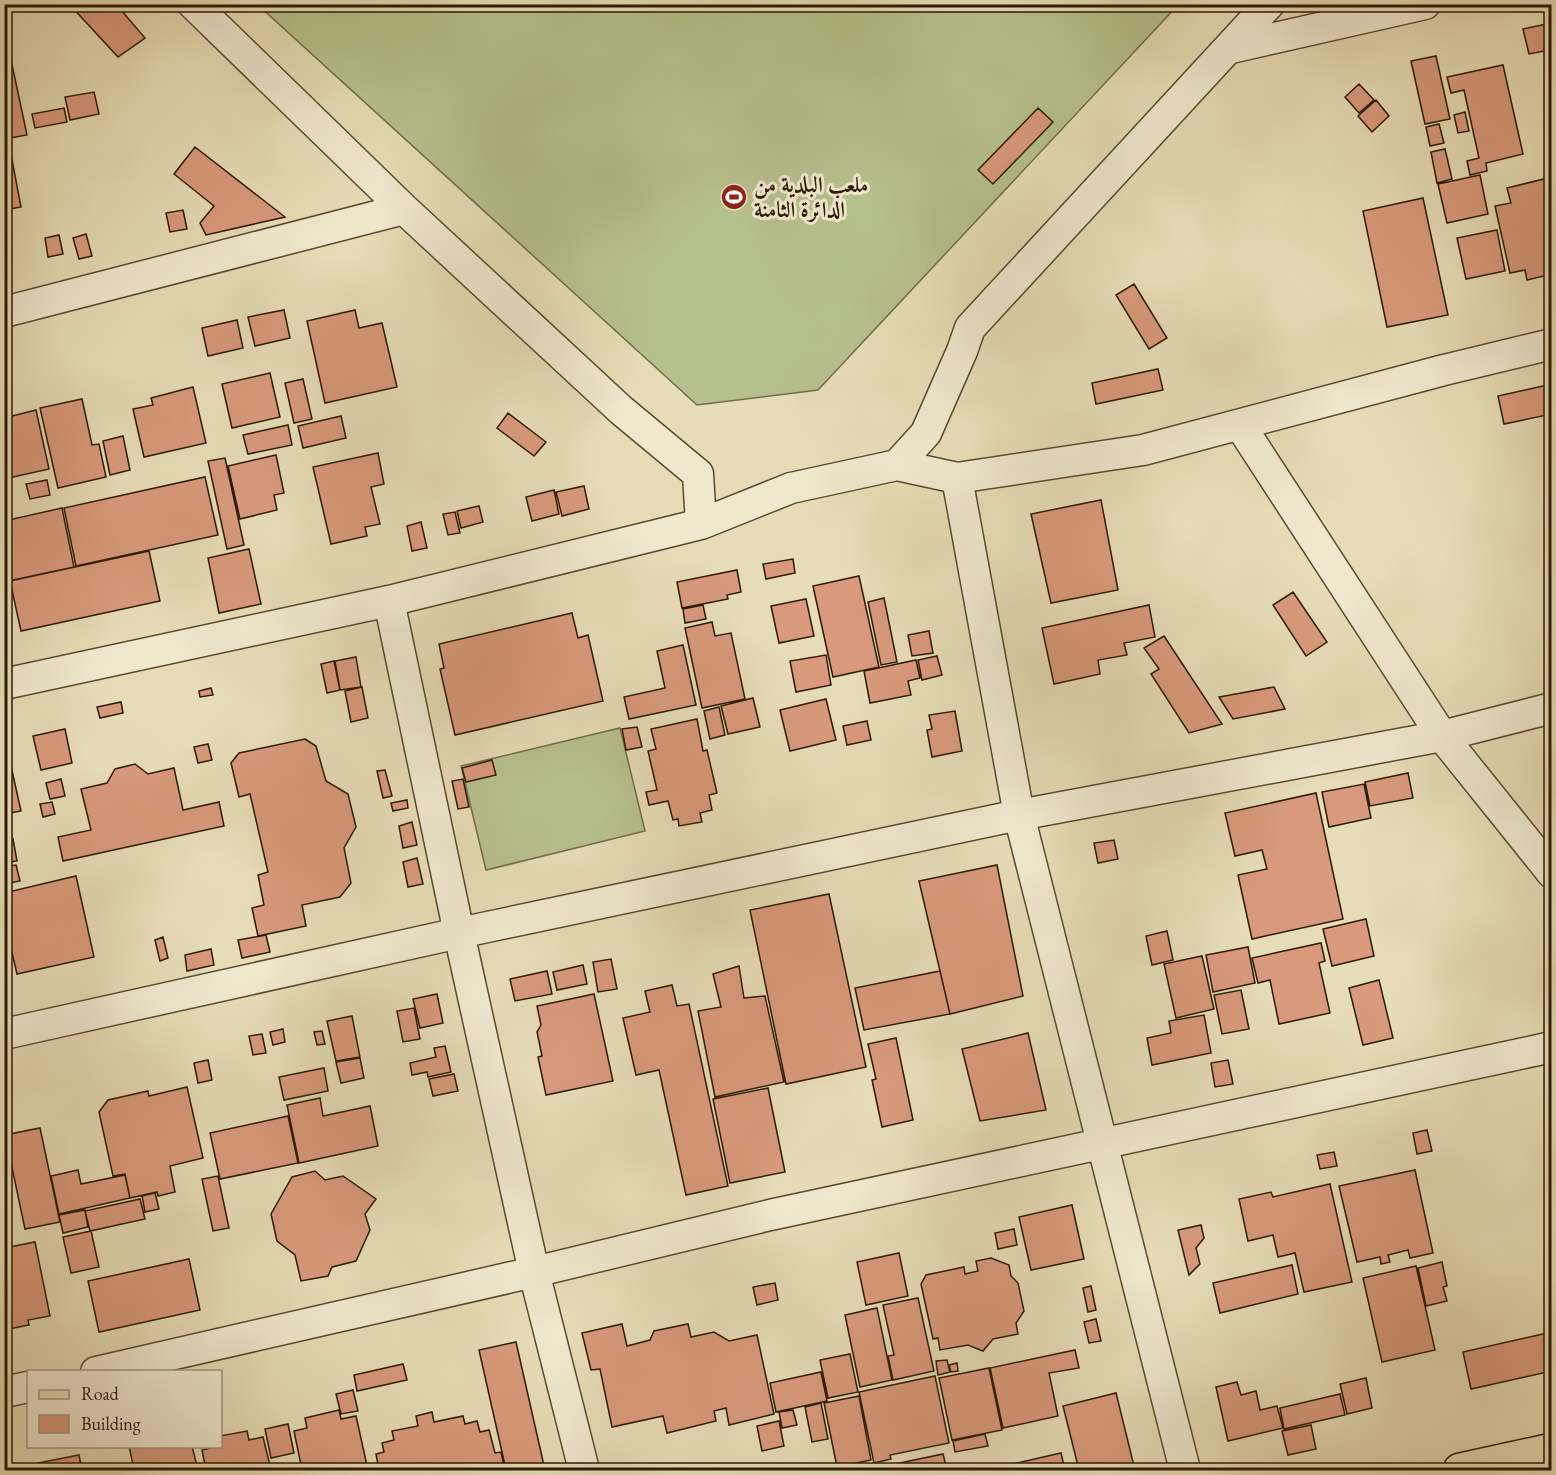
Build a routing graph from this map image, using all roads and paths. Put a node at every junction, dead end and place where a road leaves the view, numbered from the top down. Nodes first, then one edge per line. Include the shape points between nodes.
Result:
1 (193, 4) edge
2 (1269, 4) edge
3 (1425, 4) edge
4 (1231, 48) junction
5 (404, 209) junction
6 (4, 312) edge
7 (1551, 344) edge
8 (1240, 425) junction
9 (897, 465) junction
10 (957, 477) junction
11 (701, 524) junction
12 (389, 601) junction
13 (4, 684) edge
14 (1551, 708) edge
15 (1442, 736) junction
16 (1019, 815) junction
17 (1551, 873) edge
18 (459, 933) junction
19 (4, 1034) edge
20 (1551, 1047) edge
21 (1101, 1143) junction
22 (534, 1272) junction
23 (100, 1370) edge
24 (27, 1387) edge
25 (4, 1392) edge
26 (1551, 1450) edge
27 (584, 1470) edge
28 (1185, 1470) edge
29 (1460, 1470) edge

1 - 5 street
2 - 4 street
3 - 4 street
4 - 9 street via 970,327 926,433
5 - 6 street
5 - 11 street via 621,410 698,474
7 - 8 street
8 - 10 street via 1143,450
8 - 15 street
9 - 10 street
9 - 11 street via 791,488
10 - 16 street
11 - 12 street
12 - 13 street
12 - 18 street
14 - 15 street
15 - 16 street
15 - 17 street
16 - 18 street
16 - 21 street
18 - 19 street
18 - 22 street
20 - 21 street
21 - 22 street via 770,1215
21 - 28 street
22 - 23 street
22 - 27 street
24 - 25 street
26 - 29 main road

